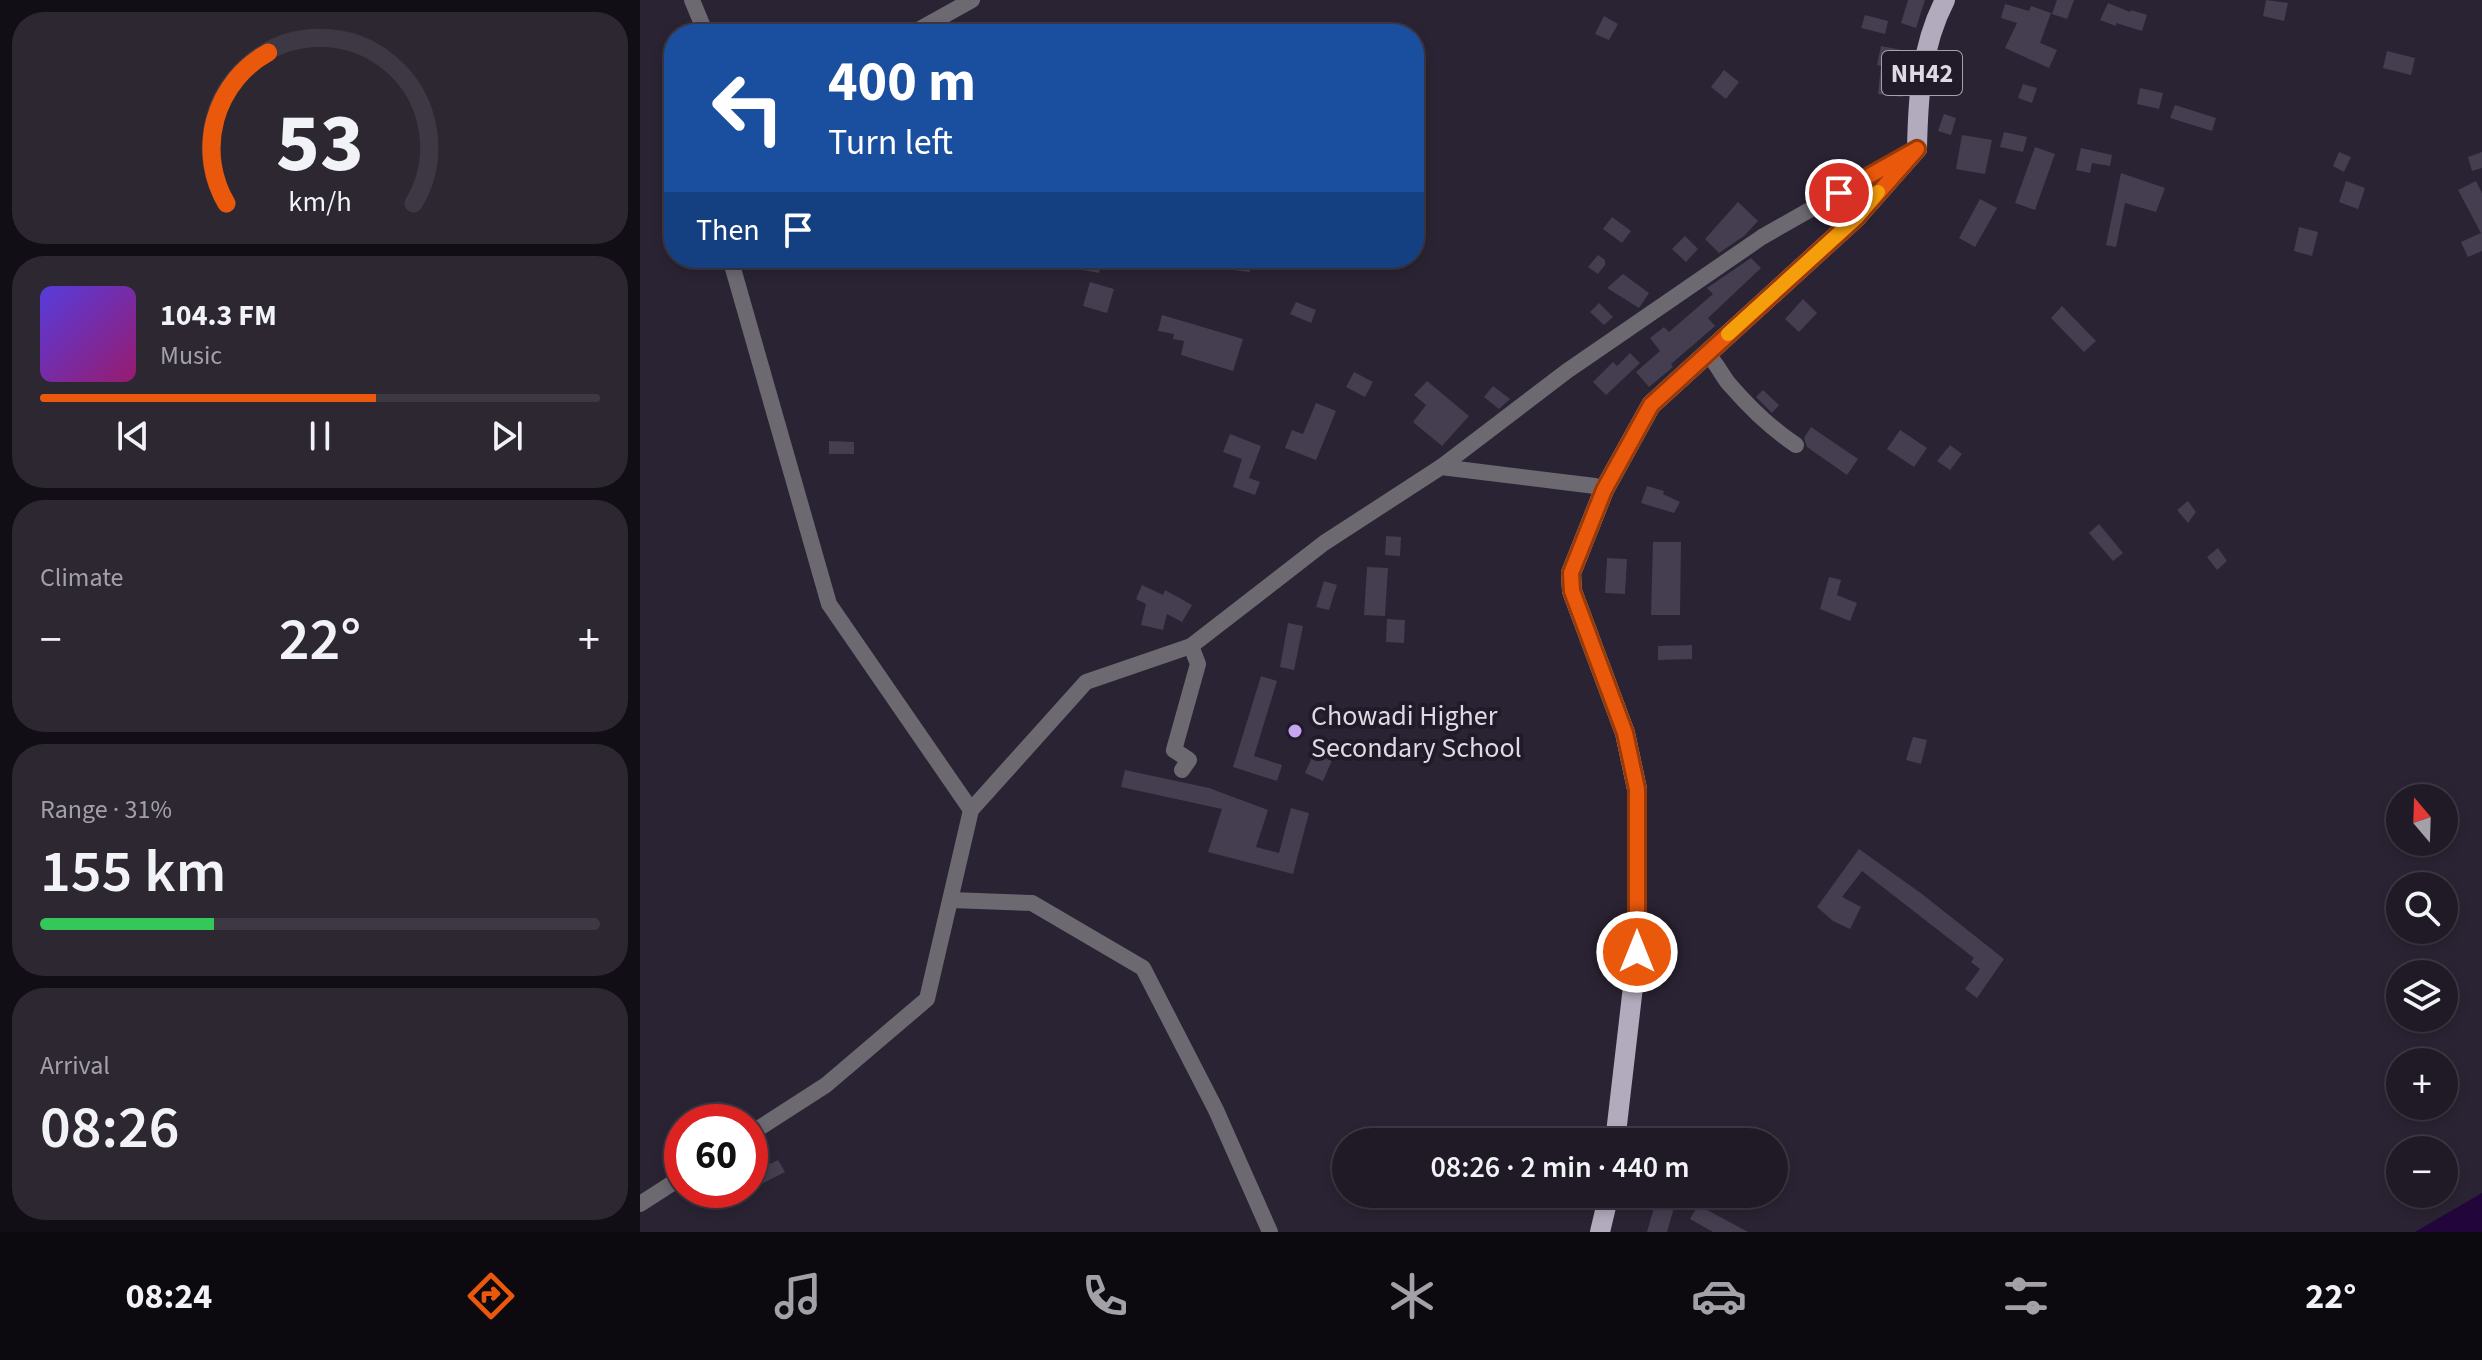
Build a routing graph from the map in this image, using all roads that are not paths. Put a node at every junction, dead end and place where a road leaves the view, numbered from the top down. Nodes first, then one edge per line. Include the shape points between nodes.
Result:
1 (692, 0) edge
2 (972, 0) edge
3 (1945, 0) edge
4 (702, 24) edge
5 (929, 24) edge
6 (1917, 149) junction
7 (733, 268) edge
8 (1707, 355) junction
9 (1796, 445) dead end
10 (1441, 467) junction
11 (1604, 490) junction
12 (1191, 646) junction
13 (1182, 770) dead end
14 (971, 810) junction
15 (951, 900) junction
16 (768, 1122) edge
17 (1617, 1128) edge
18 (664, 1189) edge
19 (640, 1204) edge
20 (1606, 1208) edge
21 (1270, 1232) edge
22 (1600, 1232) edge

1 - 4 street
2 - 5 street
3 - 6 main road, NH42 via 1934,21 1918,90
6 - 8 main road via 1857,217
6 - 10 street via 1762,237 1567,371
7 - 14 street via 829,604
8 - 9 street via 1768,426
8 - 11 main road via 1651,405
10 - 11 street
10 - 12 street via 1324,543
11 - 17 main road via 1571,573 1572,591 1625,733 1637,789 1637,952
12 - 13 street via 1198,664 1174,750 1189,760
12 - 14 street via 1086,682
14 - 15 street
15 - 16 street via 927,999 826,1085
15 - 21 street via 1032,903 1143,968 1216,1110
18 - 19 street
20 - 22 main road

